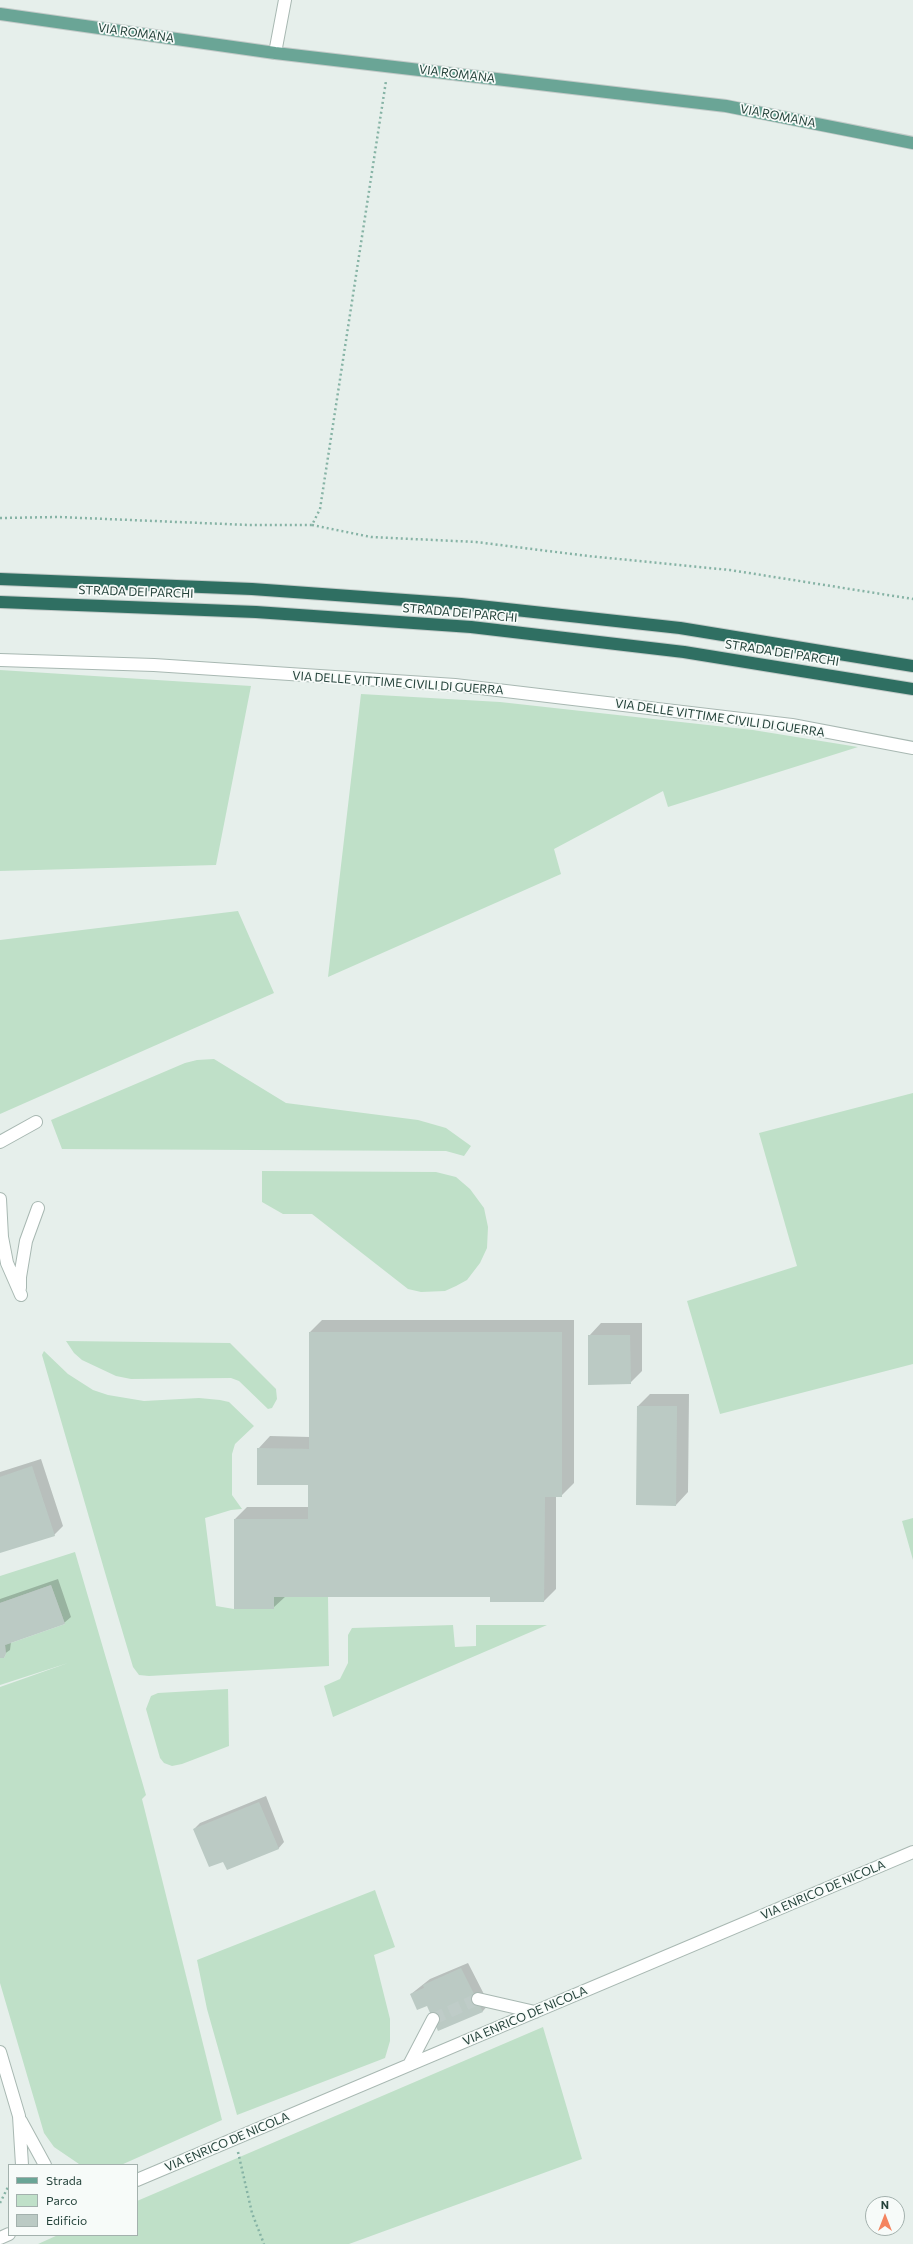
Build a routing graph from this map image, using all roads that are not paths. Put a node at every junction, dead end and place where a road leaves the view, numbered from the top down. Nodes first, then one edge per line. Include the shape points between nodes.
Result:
1 (285, 0) edge
2 (0, 14) edge
3 (275, 53) junction
4 (913, 143) edge
5 (0, 579) edge
6 (0, 602) edge
7 (0, 660) edge
8 (913, 666) edge
9 (913, 689) edge
10 (913, 748) edge
11 (36, 1122) dead end
12 (0, 1142) edge
13 (0, 1198) edge
14 (38, 1208) dead end
15 (913, 1852) edge
16 (478, 1999) tunnel mouth
17 (535, 2012) junction
18 (433, 2018) tunnel mouth
19 (0, 2052) edge
20 (410, 2065) junction
21 (19, 2116) junction
22 (22, 2164) edge
23 (44, 2164) edge
24 (138, 2180) edge

1 - 3 street
2 - 3 main road, VIA ROMANA
3 - 4 main road, VIA ROMANA via 726,106
5 - 8 highway, STRADA DEI PARCHI via 252,589 468,604 680,628
6 - 9 highway, STRADA DEI PARCHI via 263,612 471,627 684,652
7 - 10 street, VIA DELLE VITTIME CIVILI DI GUERRA via 154,665 455,685 792,726
11 - 12 street
13 - 14 street via 2,1237 7,1263 21,1295 20,1277 26,1241
15 - 17 street, VIA ENRICO DE NICOLA
16 - 17 street
17 - 20 street, VIA ENRICO DE NICOLA
18 - 20 street
19 - 21 street
20 - 24 street, VIA ENRICO DE NICOLA
21 - 22 street
21 - 23 street

